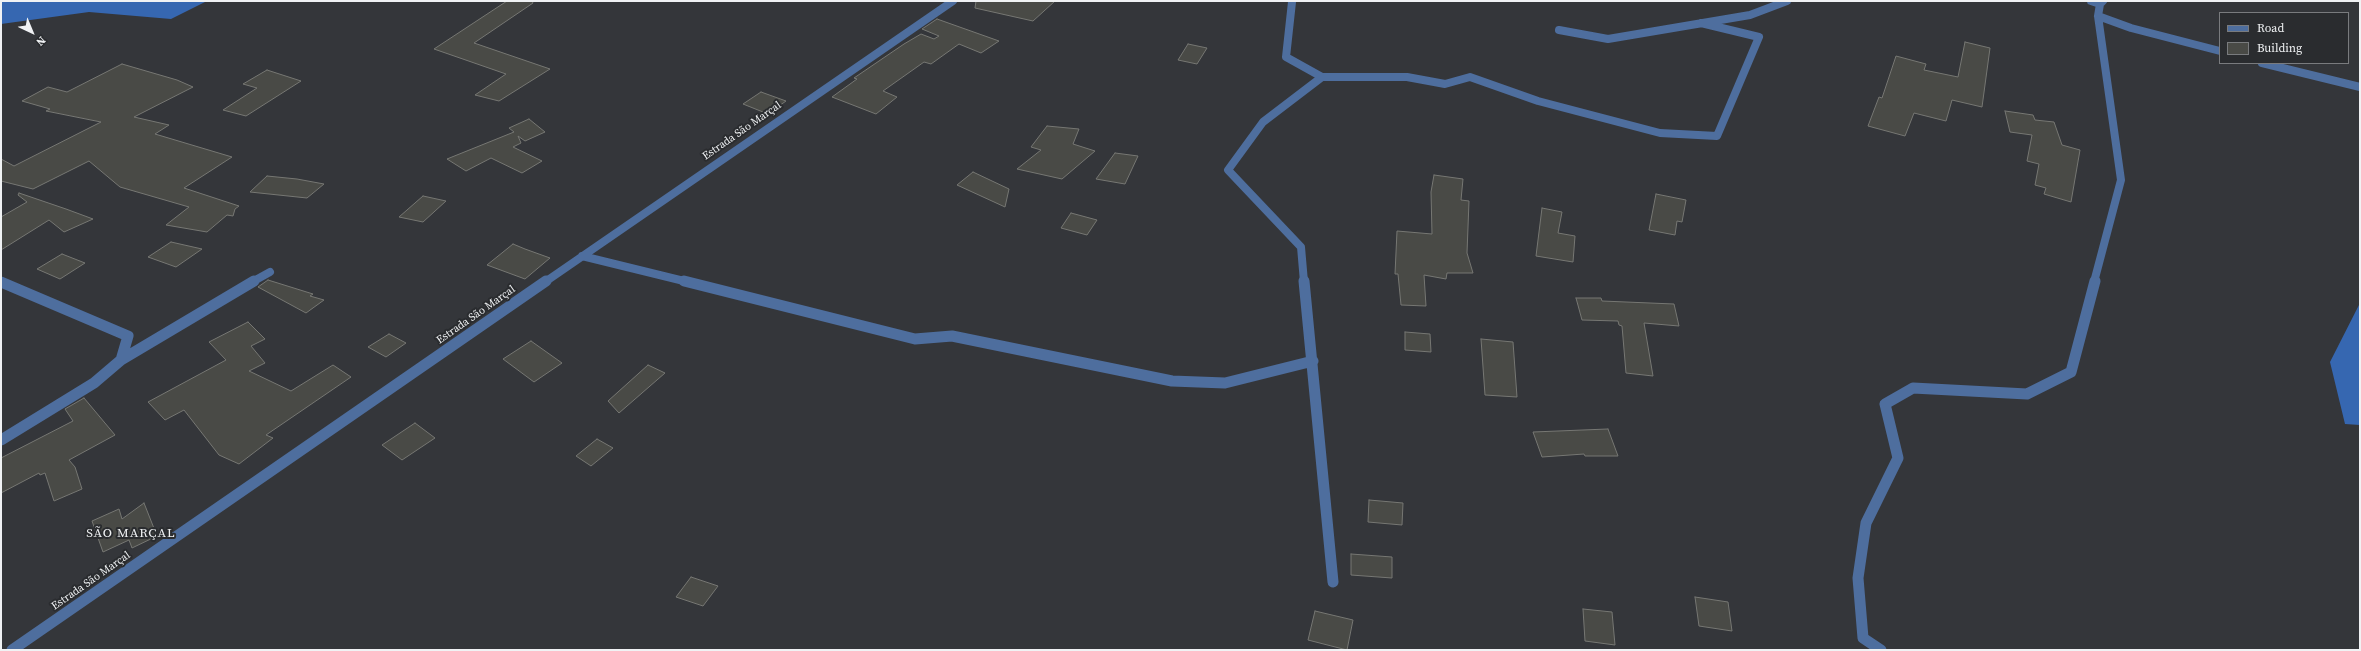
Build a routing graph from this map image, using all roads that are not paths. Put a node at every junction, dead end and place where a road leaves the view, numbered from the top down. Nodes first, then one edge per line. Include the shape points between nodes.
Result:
1 (953, 1) edge
2 (1787, 1) edge
3 (1292, 2) edge
4 (2098, 2) edge
5 (2098, 16) junction
6 (1701, 23) junction
7 (1559, 30) dead end
8 (2219, 51) edge
9 (2266, 64) edge
10 (1322, 77) junction
11 (2360, 87) edge
12 (582, 256) junction
13 (270, 272) dead end
14 (1, 282) edge
15 (121, 360) junction
16 (1313, 361) junction
17 (1, 440) edge
18 (1333, 582) dead end
19 (12, 650) edge
20 (1881, 650) edge

1 - 12 street, Estrada São Marçal
2 - 6 street via 1750,15
3 - 10 street via 1286,57
4 - 5 street
5 - 8 street via 2131,28
5 - 20 street via 2121,180 2071,372 2027,394 1913,388 1885,404 1898,458 1866,523 1858,578 1862,638
6 - 7 street via 1608,39
6 - 10 street via 1760,38 1717,136 1660,133 1538,101 1470,77 1445,84 1407,77
9 - 11 street
10 - 16 street via 1263,122 1228,170 1301,247
12 - 16 street via 915,339 952,336 1172,380 1224,383
12 - 19 street, Estrada São Marçal
13 - 15 street
14 - 15 street via 128,336
15 - 17 street via 94,383
16 - 18 street

